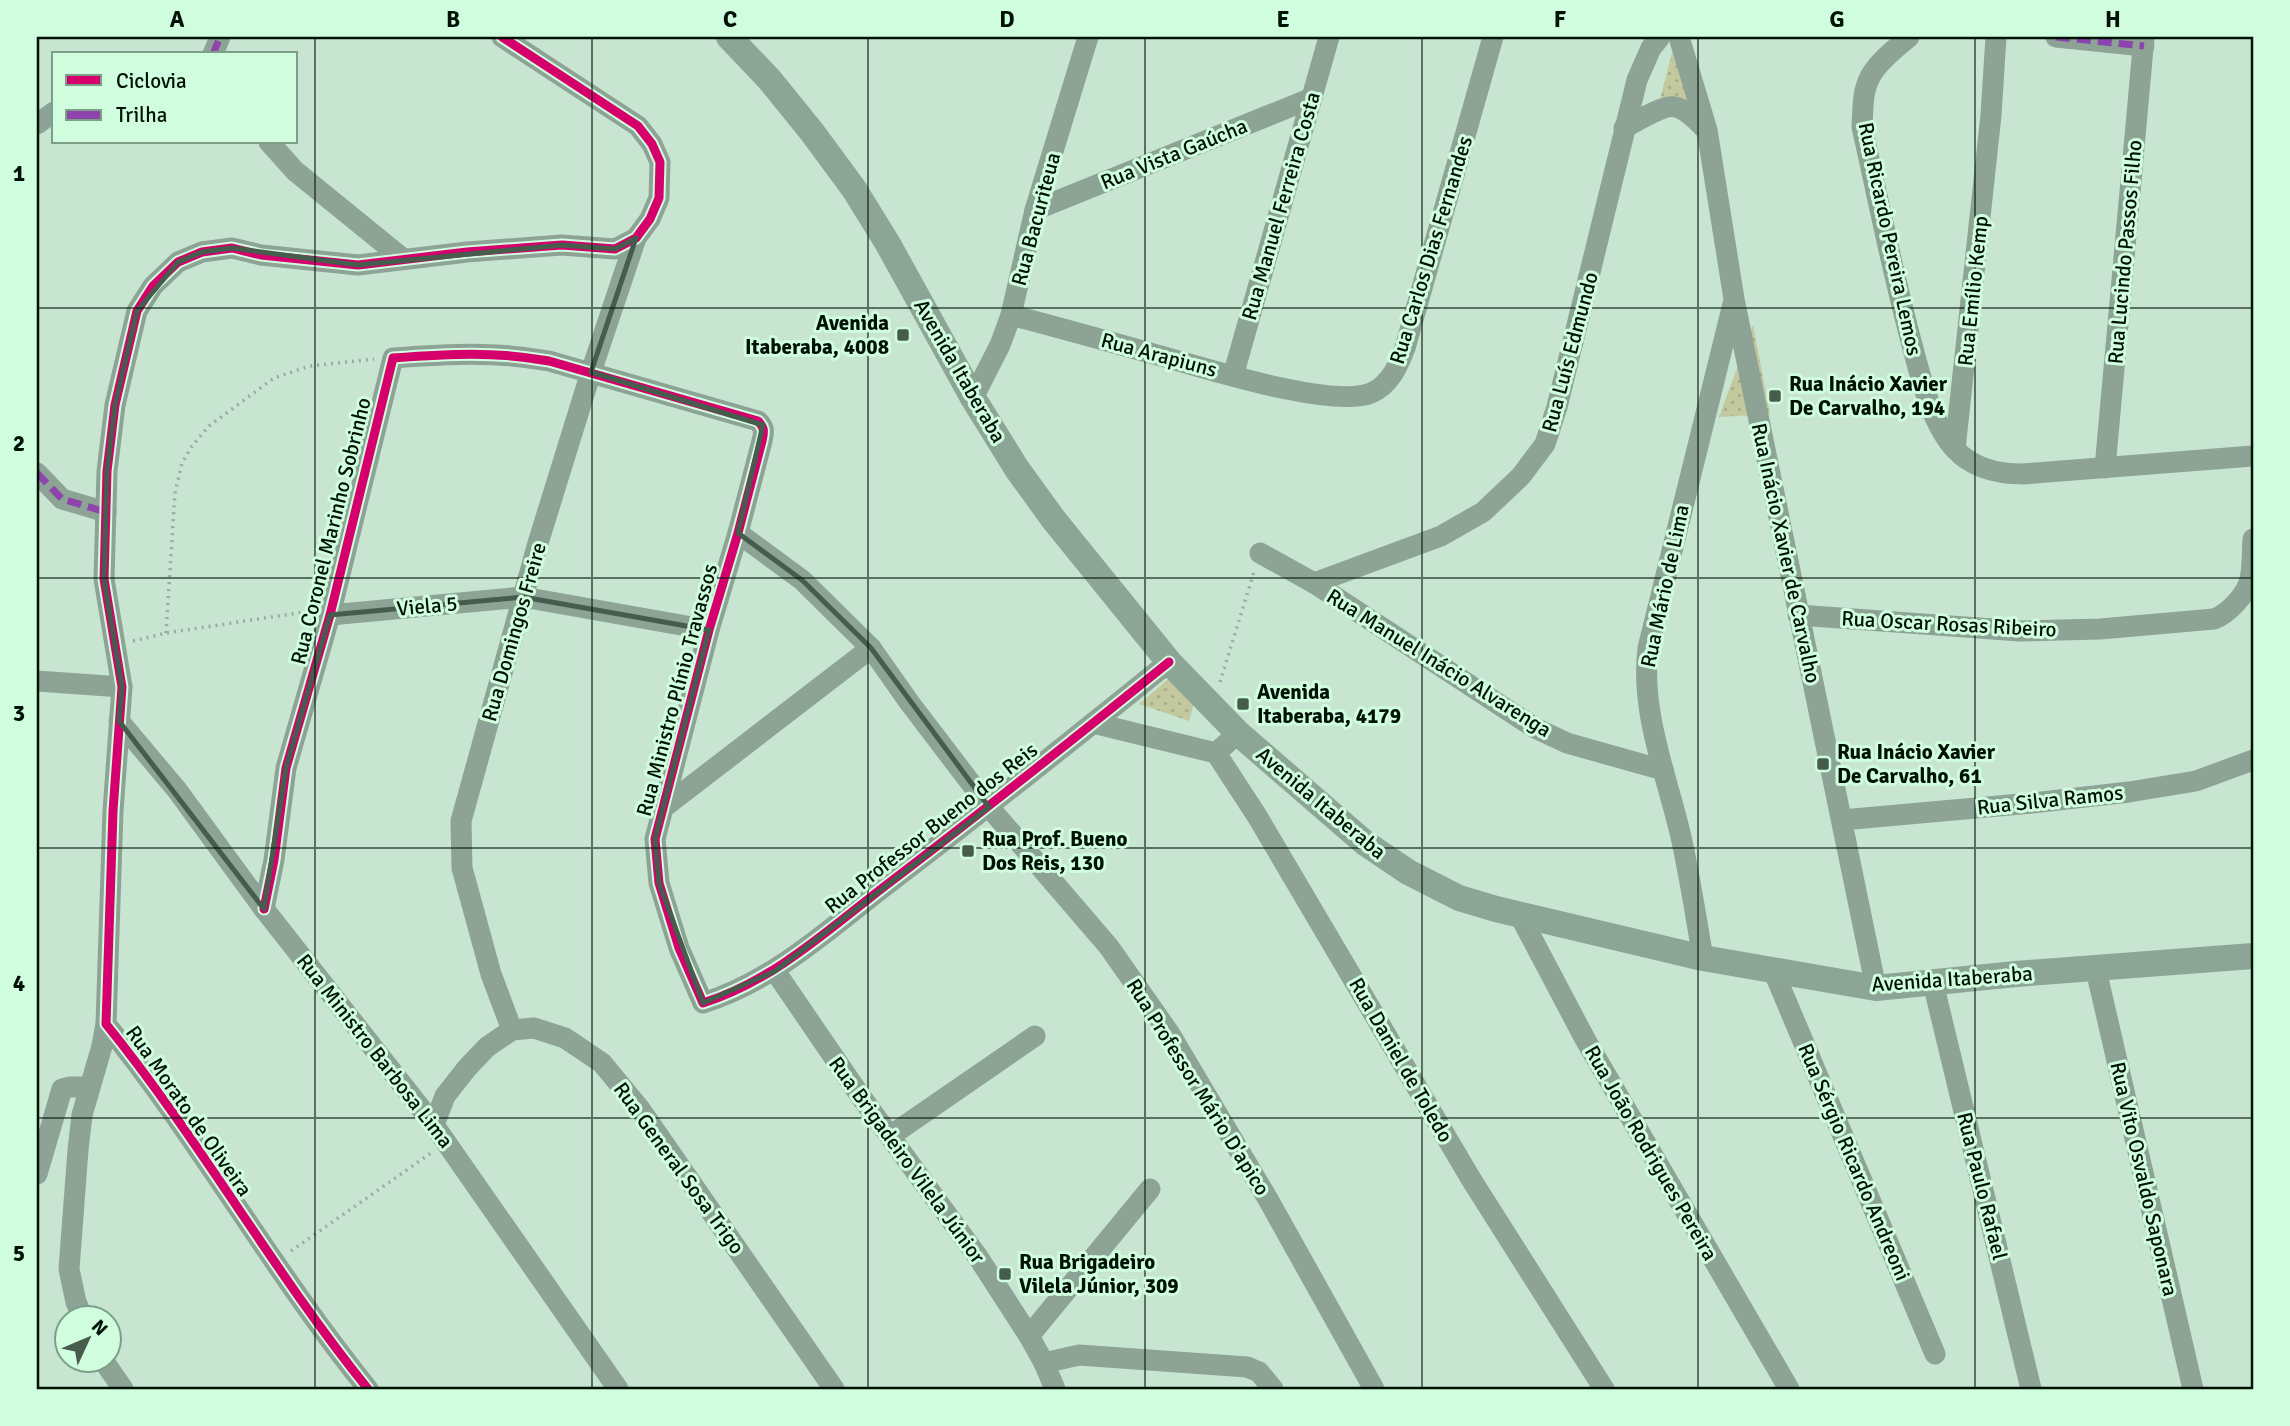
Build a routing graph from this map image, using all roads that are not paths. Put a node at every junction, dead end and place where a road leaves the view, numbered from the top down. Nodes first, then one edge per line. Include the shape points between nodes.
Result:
1 (502, 37) edge
2 (729, 37) edge
3 (1088, 37) edge
4 (1329, 37) edge
5 (1493, 37) edge
6 (1660, 37) edge
7 (1679, 37) edge
8 (1909, 37) edge
9 (1996, 37) edge
10 (2056, 37) edge
11 (2144, 41) edge
12 (1312, 98) junction
13 (52, 113) edge
14 (37, 124) edge
15 (1624, 128) junction
16 (1707, 131) junction
17 (271, 144) edge
18 (1035, 210) junction
19 (636, 238) junction
20 (402, 258) junction
21 (1734, 299) junction
22 (1011, 315) junction
23 (591, 372) junction
24 (1233, 376) junction
25 (1308, 394) joint
26 (974, 398) junction
27 (1955, 449) junction
28 (2253, 456) edge
29 (2105, 468) junction
30 (37, 473) edge
31 (106, 512) junction
32 (738, 533) junction
33 (2253, 539) edge
34 (1260, 554) road end
35 (1314, 583) junction
36 (523, 597) junction
37 (330, 612) junction
38 (1798, 615) junction
39 (709, 630) junction
40 (871, 648) junction
41 (1169, 662) junction
42 (37, 681) edge
43 (122, 687) junction
44 (119, 721) junction
45 (1093, 723) junction
46 (1238, 733) junction
47 (1216, 753) junction
48 (2253, 760) edge
49 (1663, 770) junction
50 (989, 807) junction
51 (663, 808) junction
52 (1842, 820) junction
53 (264, 909) junction
54 (1519, 914) junction
55 (2253, 956) edge
56 (1703, 958) junction
57 (1773, 970) junction
58 (2096, 970) junction
59 (775, 971) junction
60 (1933, 983) junction
61 (1876, 988) junction
62 (703, 1003) joint
63 (106, 1024) junction
64 (512, 1030) junction
65 (1034, 1036) dead end
66 (89, 1087) junction
67 (440, 1134) junction
68 (890, 1136) junction
69 (37, 1174) edge
70 (1150, 1189) dead end
71 (77, 1304) edge
72 (1029, 1336) junction
73 (1935, 1354) dead end
74 (1044, 1363) junction
75 (113, 1374) edge
76 (123, 1389) edge
77 (368, 1389) edge
78 (618, 1389) edge
79 (834, 1389) edge
80 (1055, 1389) edge
81 (1273, 1389) edge
82 (1374, 1389) edge
83 (1604, 1389) edge
84 (1789, 1389) edge
85 (2031, 1389) edge
86 (2193, 1389) edge

1 - 19 street, Rua Domingos Freire via 638,126 652,144 660,162 659,198
2 - 26 main road, Avenida Itaberaba via 795,111 853,188
3 - 18 street, Rua Bacuriteua
4 - 12 street, Rua Manuel Ferreira Costa
5 - 25 street, Rua Carlos Dias Fernandes via 1395,371 1371,393 1352,397
6 - 15 street, Rua Luís Edmundo via 1637,80
7 - 16 street, Rua Inácio Xavier de Carvalho
8 - 27 street, Rua Ricardo Pereira Lemos via 1870,77 1863,127 1896,286 1919,370 1933,413
9 - 27 street, Rua Emílio Kemp
10 - 11 street
11 - 29 street, Rua Lucindo Passos Filho
12 - 18 street, Rua Vista Gaúcha
12 - 24 street, Rua Manuel Ferreira Costa
13 - 14 street
15 - 16 street via 1675,107
15 - 35 street, Rua Luís Edmundo via 1545,444 1521,477 1483,512 1441,536
16 - 21 street, Rua Inácio Xavier de Carvalho
17 - 20 street via 295,171
18 - 22 street, Rua Bacuriteua
19 - 20 street, Rua Morato de Oliveira via 615,249 562,245
19 - 23 street, Rua Domingos Freire
20 - 31 street, Rua Morato de Oliveira via 358,265 232,248 202,252 178,262 153,286 137,311 115,405
21 - 38 street, Rua Inácio Xavier de Carvalho
21 - 49 street, Rua Mário de Lima via 1648,648 1648,695
22 - 24 street, Rua Arapiuns
22 - 26 street, Rua Bacuriteua
23 - 32 street, Rua Ministro Plínio Travassos via 763,425
23 - 36 street, Rua Domingos Freire
23 - 37 street, Rua Coronel Marinho Sobrinho via 514,354 393,358
24 - 25 street, Rua Arapiuns
26 - 41 main road, Avenida Itaberaba via 1054,520
27 - 29 street via 1999,474
28 - 29 street
30 - 31 street via 62,499
31 - 43 street, Rua Morato de Oliveira via 104,579
32 - 39 street, Rua Ministro Plínio Travassos
32 - 40 street, Rua Professor Mário D'apico via 802,580
33 - 38 street, Rua Oscar Rosas Ribeiro via 2250,582 2233,607 2214,619 2020,631
34 - 35 street, Rua Manuel Inácio Alvarenga
35 - 49 street, Rua Manuel Inácio Alvarenga via 1535,728 1567,743
36 - 37 street, Viela 5
36 - 39 street, Viela 5
36 - 64 street, Rua Domingos Freire via 461,821 462,868 491,974
37 - 53 street, Rua Coronel Marinho Sobrinho via 286,768
38 - 52 street, Rua Inácio Xavier de Carvalho
39 - 51 street, Rua Ministro Plínio Travassos
40 - 50 street, Rua Professor Mário D'apico
40 - 51 street
41 - 45 street, Rua Professor Bueno dos Reis
41 - 46 main road, Avenida Itaberaba
42 - 43 street
43 - 44 street, Rua Morato de Oliveira
44 - 53 street, Rua Ministro Barbosa Lima via 177,790
44 - 63 street, Rua Morato de Oliveira
45 - 47 street
45 - 50 street, Rua Professor Bueno dos Reis
46 - 47 street
46 - 54 main road, Avenida Itaberaba via 1364,842 1408,872 1459,898
47 - 83 street, Rua Daniel de Toledo via 1471,1179
48 - 52 street, Rua Silva Ramos via 2196,781 2129,792
49 - 56 street, Rua Mário de Lima via 1681,837
50 - 59 street, Rua Professor Bueno dos Reis
50 - 82 street, Rua Professor Mário D'apico via 1109,947 1170,1034
51 - 62 street, Rua Ministro Plínio Travassos via 655,839 659,883 679,948
52 - 61 street, Rua Inácio Xavier de Carvalho
53 - 67 street, Rua Ministro Barbosa Lima
54 - 56 main road, Avenida Itaberaba
54 - 84 street, Rua João Rodrigues Pereira via 1585,1039
55 - 58 main road, Avenida Itaberaba
56 - 57 main road, Avenida Itaberaba
57 - 61 main road, Avenida Itaberaba
57 - 73 street, Rua Sérgio Ricardo Andreoni
58 - 60 main road, Avenida Itaberaba
58 - 86 street, Rua Vito Osvaldo Saponara
59 - 62 street, Rua Professor Bueno dos Reis
59 - 68 street, Rua Brigadeiro Vilela Júnior
60 - 61 main road, Avenida Itaberaba
60 - 85 street, Rua Paulo Rafael
63 - 66 street
63 - 77 street, Rua Morato de Oliveira
64 - 67 street via 487,1047 444,1096
64 - 79 street, Rua General Sosa Trigo via 534,1028 565,1038 602,1063 640,1109
65 - 68 street
66 - 69 street via 62,1089
66 - 71 street via 78,1150 69,1269
67 - 78 street, Rua Ministro Barbosa Lima
68 - 72 street, Rua Brigadeiro Vilela Júnior
70 - 72 street
72 - 74 street, Rua Brigadeiro Vilela Júnior
74 - 80 street, Rua Brigadeiro Vilela Júnior
74 - 81 street via 1079,1355 1247,1367 1259,1372
75 - 76 street

